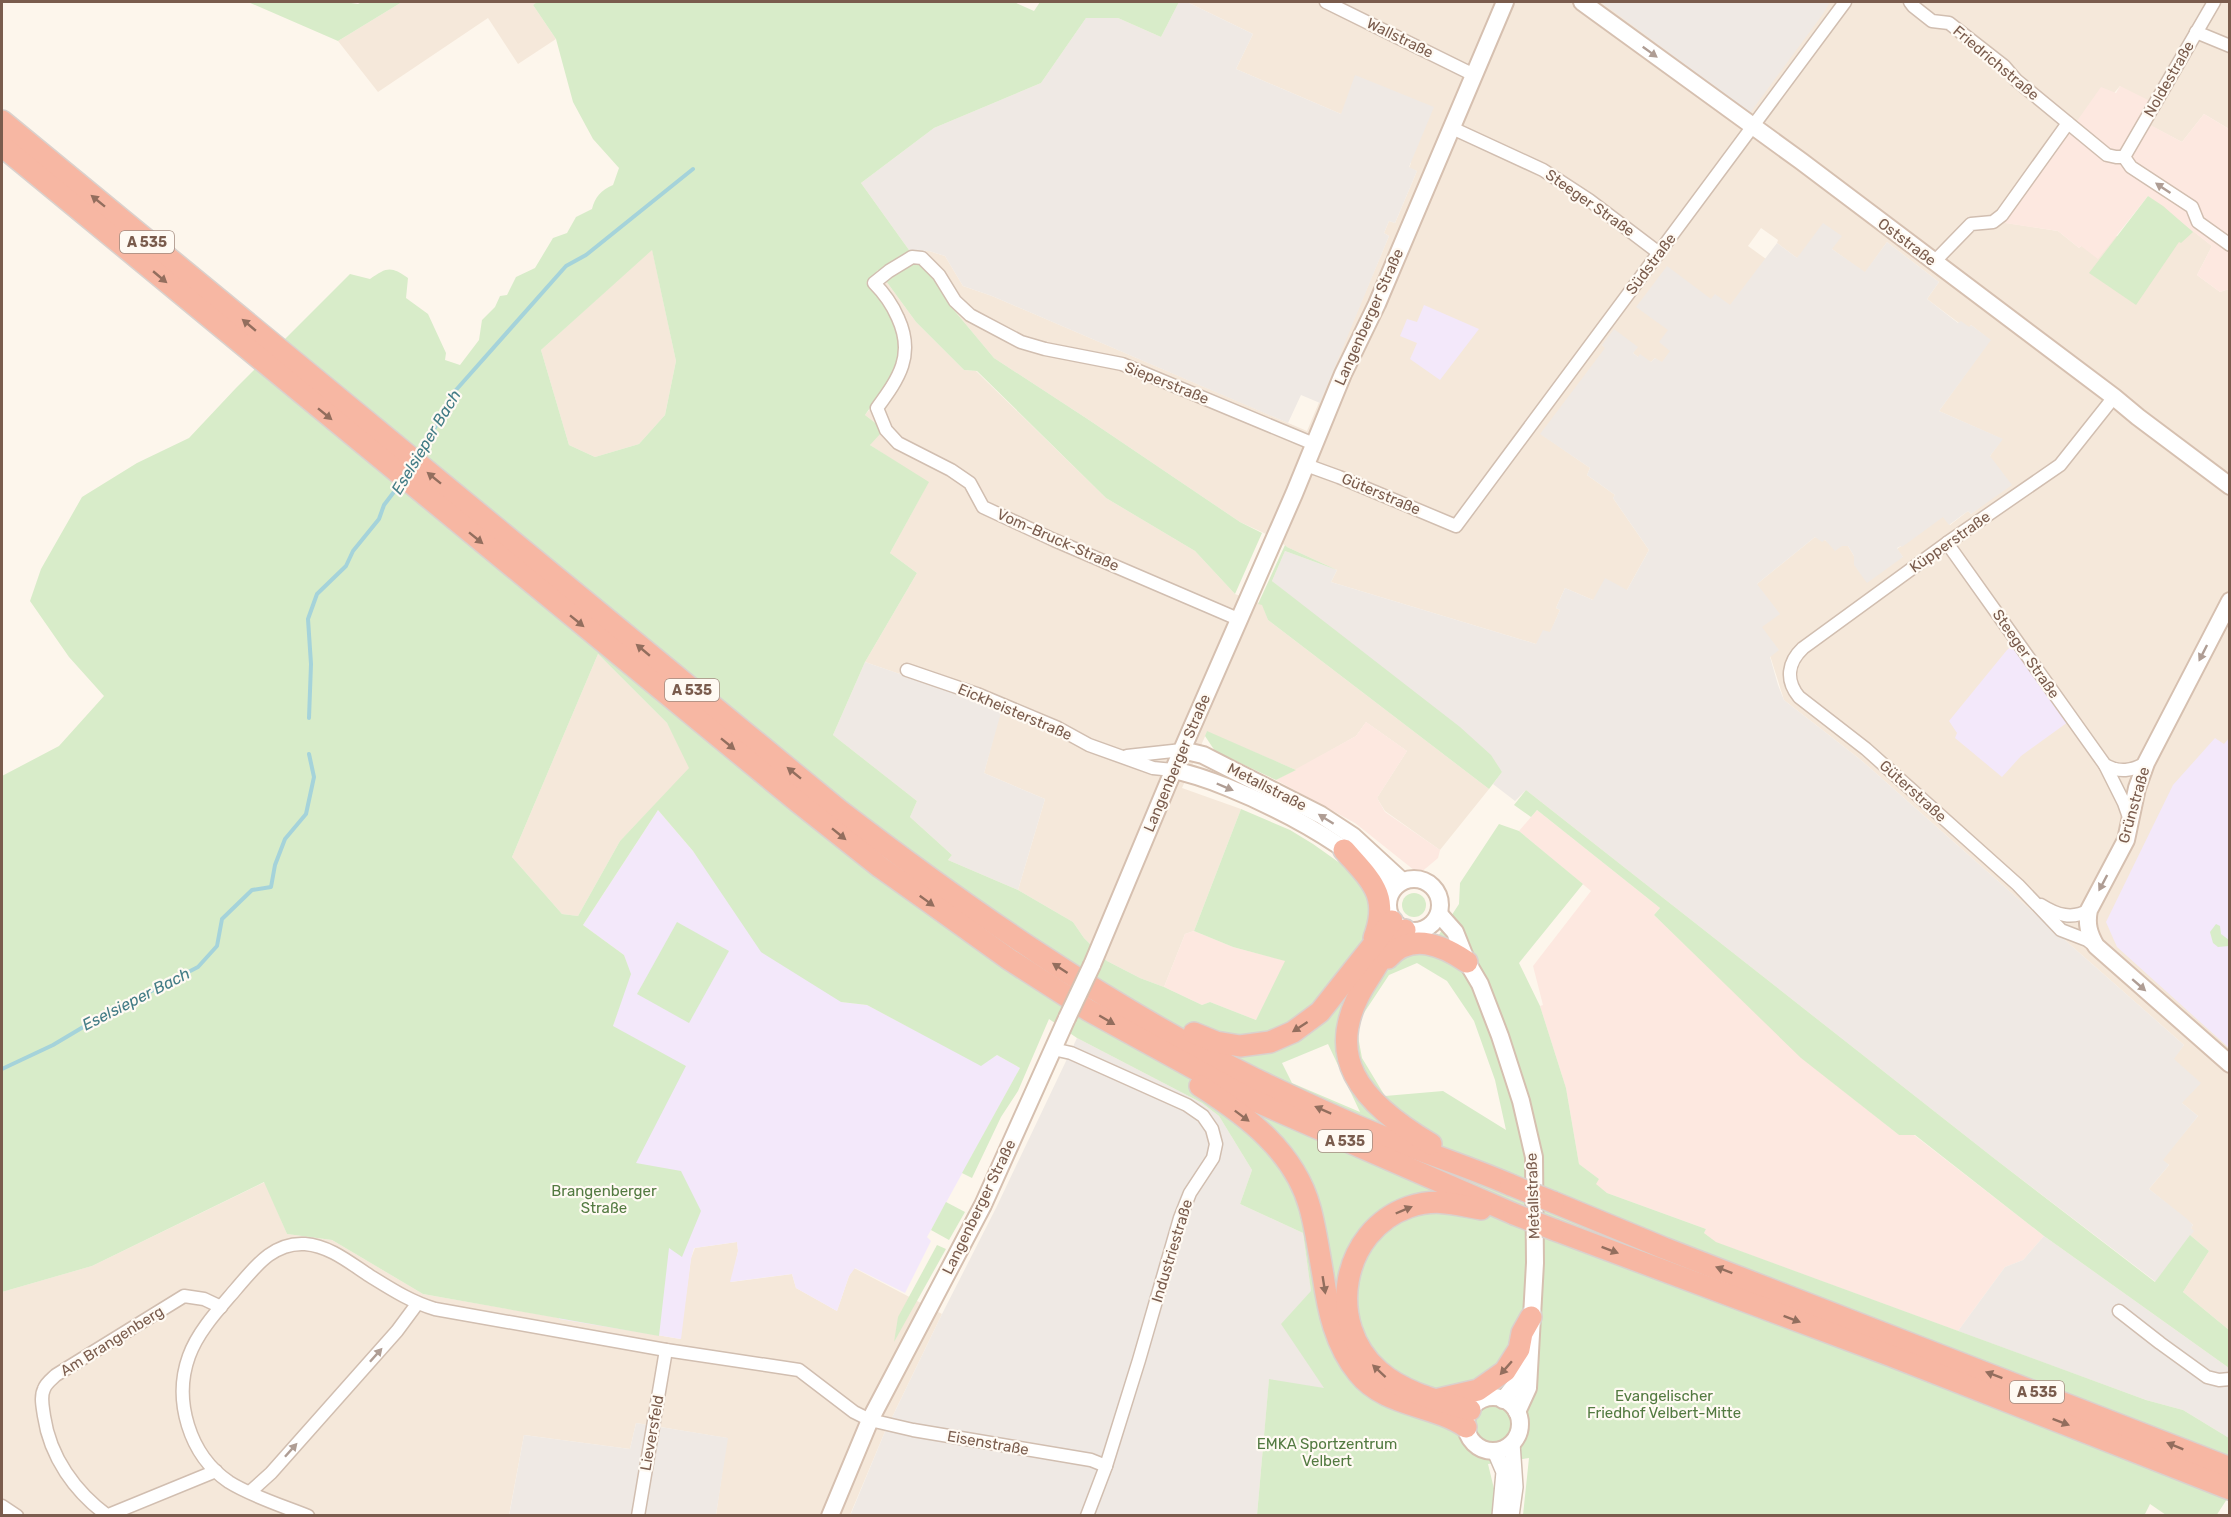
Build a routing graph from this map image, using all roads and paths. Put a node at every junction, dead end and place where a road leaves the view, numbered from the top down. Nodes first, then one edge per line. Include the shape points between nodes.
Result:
1 (1326, 2) edge
2 (1505, 2) edge
3 (1582, 2) edge
4 (1845, 2) edge
5 (1910, 2) edge
6 (2214, 2) edge
7 (2196, 32) junction
8 (2229, 46) edge
9 (1474, 75) junction
10 (2, 120) edge
11 (2071, 126) junction
12 (1753, 127) junction
13 (1452, 128) junction
14 (2, 146) edge
15 (2124, 157) junction
16 (2229, 244) edge
17 (1659, 253) junction
18 (1934, 262) junction
19 (287, 370) junction
20 (2114, 397) junction
21 (877, 408) joint
22 (1314, 444) junction
23 (1306, 465) junction
24 (2229, 486) edge
25 (1456, 526) joint
26 (1947, 543) junction
27 (538, 576) junction
28 (2229, 601) edge
29 (1238, 619) junction
30 (906, 670) dead end
31 (1790, 683) joint
32 (1182, 750) junction
33 (1123, 757) junction
34 (2145, 763) junction
35 (2105, 765) junction
36 (1173, 770) junction
37 (2131, 824) junction
38 (1344, 850) junction
39 (1397, 886) junction
40 (2035, 902) junction
41 (2089, 910) junction
42 (1439, 914) junction
43 (1408, 927) junction
44 (2096, 946) junction
45 (1369, 951) junction
46 (1467, 962) junction
47 (1369, 978) junction
48 (1164, 1031) junction
49 (1053, 1048) junction
50 (1179, 1061) junction
51 (2227, 1064) edge
52 (1476, 1170) junction
53 (1514, 1214) junction
54 (417, 1304) junction
55 (221, 1307) junction
56 (2119, 1311) dead end
57 (1532, 1317) junction
58 (666, 1350) junction
59 (1528, 1370) junction
60 (2229, 1379) edge
61 (1435, 1400) junction
62 (1503, 1400) junction
63 (1517, 1412) junction
64 (1468, 1419) junction
65 (870, 1420) junction
66 (1512, 1443) junction
67 (1495, 1451) junction
68 (1106, 1466) junction
69 (216, 1471) junction
70 (2227, 1481) edge
71 (250, 1492) junction
72 (2, 1506) edge
73 (17, 1515) edge
74 (107, 1515) edge
75 (308, 1515) edge
76 (638, 1515) edge
77 (830, 1515) edge
78 (1088, 1515) edge
79 (1500, 1515) edge
80 (1511, 1515) edge

1 - 9 street, Wallstraße
2 - 9 main road, Langenberger Straße
3 -> 12 main road, Oststraße
4 - 12 street, Südstraße
5 - 11 street, Friedrichstraße via 1932,21 1949,23 1969,38
6 - 7 street, Noldestraße
7 - 8 street
7 - 15 street, Noldestraße
9 - 13 main road, Langenberger Straße
19 -> 10 highway, A 535
11 - 15 street, Friedrichstraße via 2107,155
11 - 18 street via 2002,215 1993,222 1971,224
12 - 17 street, Südstraße
12 - 18 main road, Oststraße
13 - 17 street, Steeger Straße via 1543,170
13 - 22 main road, Langenberger Straße
14 -> 19 highway, A 535
16 -> 15 street, Friedrichstraße via 2198,222 2192,207 2131,167
17 - 25 street, Südstraße
18 - 20 main road, Oststraße
19 - 27 highway, A 535
20 - 24 main road, Oststraße
20 - 26 street, Küpperstraße via 2060,465
21 - 22 street, Sieperstraße via 902,367 906,338 894,307 874,283 912,257 922,258 936,271 955,301 983,324 1021,342 1122,364
21 - 29 street, Vom-Bruck-Straße via 886,430 898,443 970,483 982,507
22 - 23 main road, Langenberger Straße
23 - 25 street, Güterstraße
23 - 29 main road, Langenberger Straße
26 - 31 street, Küpperstraße via 1803,648 1791,663
26 - 35 street, Steeger Straße
48 -> 27 highway, A 535 via 940,887
27 -> 50 highway, A 535 via 880,867 1020,966
28 -> 34 main road, Grünstraße
29 - 32 main road, Langenberger Straße
30 - 33 street, Eickheisterstraße via 977,694
31 - 40 street, Güterstraße via 1799,697 1866,749
32 - 33 street, Eickheisterstraße
32 - 36 main road, Langenberger Straße
39 -> 32 main road, Metallstraße via 1353,836 1321,815 1203,755
33 - 36 street, Eickheisterstraße via 1153,768
34 - 35 street via 2126,771
34 - 37 main road, Grünstraße
35 - 37 street, Steeger Straße
36 -> 38 main road, Metallstraße via 1195,774 1275,809
36 - 49 main road, Langenberger Straße, bridge
37 -> 41 main road, Grünstraße
38 - 39 main road, Metallstraße
38 - 45 highway via 1375,887 1380,901 1382,915
39 - 42 main road via 1413,878 1432,885 1438,893
39 - 43 main road via 1387,906
40 - 41 street, Güterstraße via 2067,916
40 - 44 street, Güterstraße via 2061,930
41 - 44 main road via 2088,928
42 - 43 main road via 1434,923
42 - 46 main road, Metallstraße via 1455,932
43 - 45 highway
43 - 46 main road, Metallstraße via 1436,933
43 - 47 highway via 1391,943
44 -> 51 main road, Güterstraße
45 -> 48 highway via 1320,1012 1282,1038 1240,1046 1216,1042 1188,1030
46 - 47 highway via 1426,942 1411,943 1393,952
46 - 57 main road, Metallstraße via 1500,1036 1534,1157
47 - 52 highway via 1352,1007 1347,1025 1346,1044 1360,1084 1390,1117
52 -> 48 highway, A 535 via 1325,1112
49 - 65 main road, Langenberger Straße via 983,1205
49 - 68 street, Industriestraße via 1187,1105 1203,1116 1216,1143 1214,1158 1190,1193 1180,1218
50 - 53 highway, A 535 via 1246,1097
50 -> 64 highway via 1194,1083 1264,1133 1299,1180 1310,1207 1328,1309 1336,1334 1358,1373 1384,1394 1451,1418
70 -> 52 highway, A 535, bridge
61 -> 53 highway via 1390,1380 1377,1370 1358,1344 1346,1313 1352,1263 1371,1233 1408,1207 1452,1202
53 -> 70 highway, A 535, bridge
54 - 55 street via 323,1248 307,1244 269,1253
54 - 58 street
71 -> 54 street via 271,1473
55 - 69 street via 189,1355 182,1387 189,1432
55 - 74 street, Am Brangenberg via 184,1296 56,1375 44,1388 45,1425 61,1467
56 - 60 street via 2207,1377
57 - 59 main road, Metallstraße
57 -> 61 highway via 1511,1364 1497,1378 1467,1394
58 - 65 street via 799,1370
58 - 76 street, Lieversfeld
59 - 62 main road
59 - 63 main road, Metallstraße via 1528,1388
61 - 64 highway
62 - 63 main road
62 - 64 main road via 1488,1398 1475,1405
63 - 66 main road via 1520,1425
64 - 67 main road via 1470,1438 1478,1446
65 - 68 street, Eisenstraße via 1091,1460
65 - 77 main road, Langenberger Straße
66 - 67 main road
66 - 80 street via 1515,1487
67 - 79 street via 1504,1472
68 - 78 street, Industriestraße
69 - 71 street
69 - 74 street, Am Brangenberg
71 - 75 street
72 - 73 street

